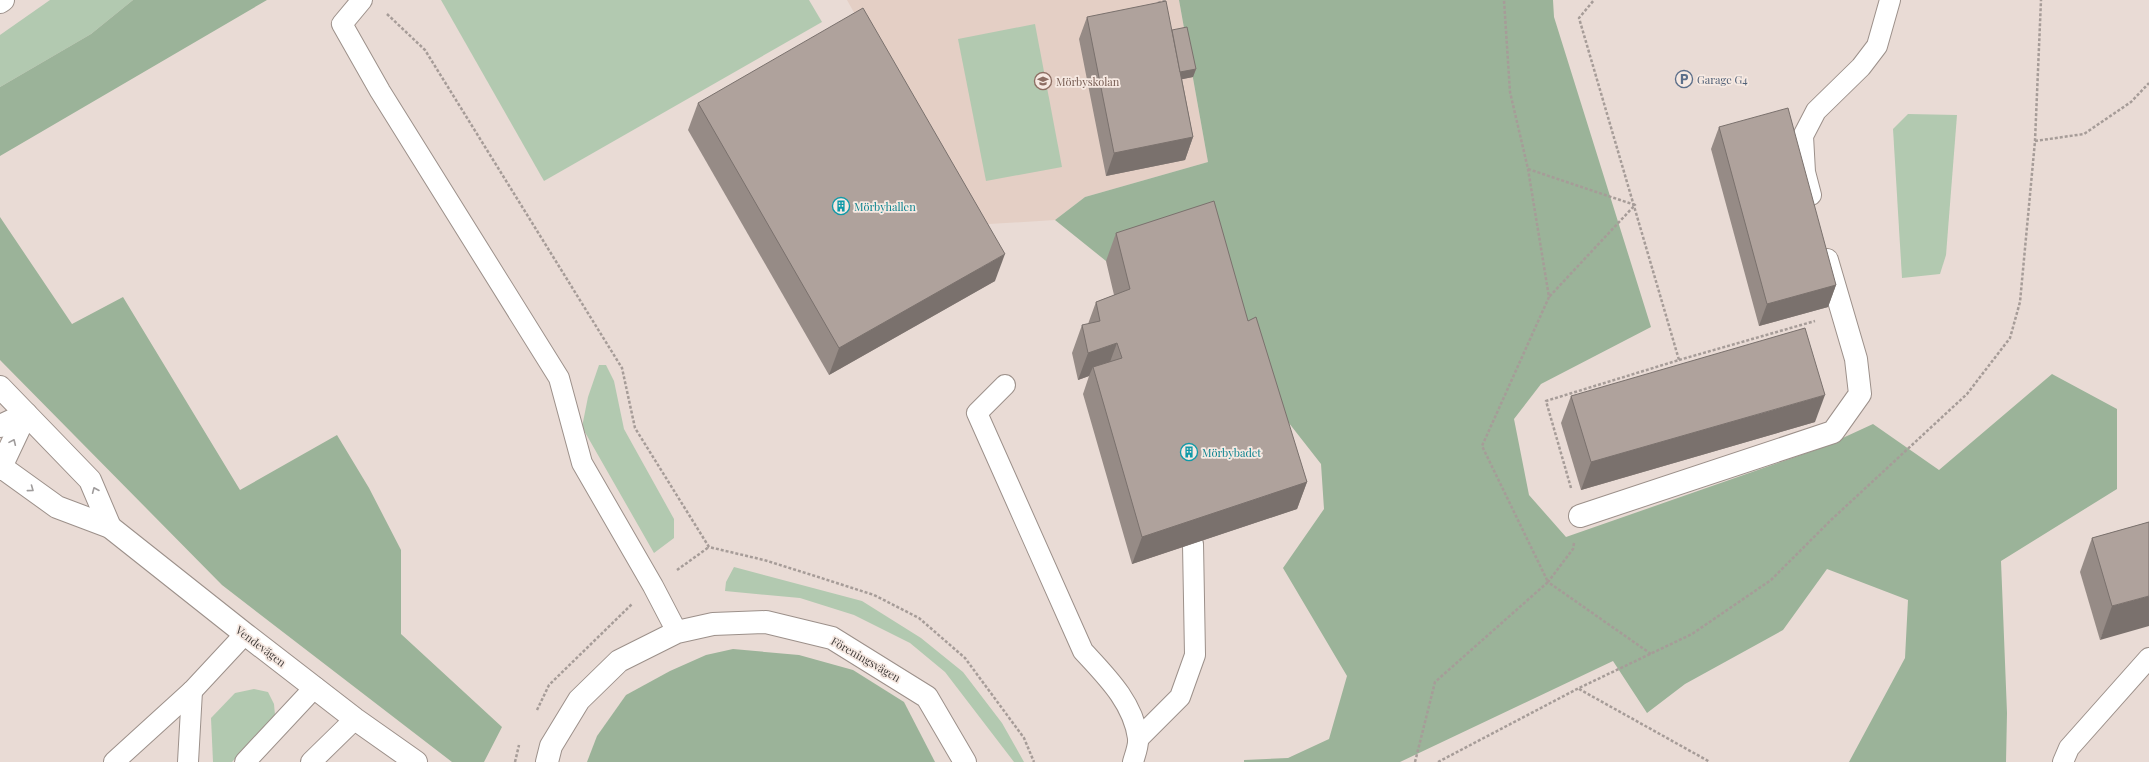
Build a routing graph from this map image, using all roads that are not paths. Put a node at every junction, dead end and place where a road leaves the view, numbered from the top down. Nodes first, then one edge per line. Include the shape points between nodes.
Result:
1 (3, 0) edge
2 (362, 0) edge
3 (1890, 0) edge
4 (0, 2) edge
5 (1815, 210) edge
6 (1825, 249) edge
7 (1005, 385) dead end
8 (0, 387) edge
9 (26, 414) junction
10 (0, 426) edge
11 (1, 468) edge
12 (1580, 516) road end
13 (110, 526) junction
14 (1193, 544) edge
15 (677, 632) junction
16 (245, 634) junction
17 (2149, 658) edge
18 (315, 687) junction
19 (192, 691) junction
20 (355, 719) junction
21 (1138, 739) junction
22 (114, 762) edge
23 (188, 762) edge
24 (245, 762) edge
25 (310, 762) edge
26 (416, 762) edge
27 (547, 762) edge
28 (965, 762) edge
29 (1133, 762) edge
30 (2063, 762) edge

1 - 4 main road
2 - 15 lane via 342,24 380,91 559,378 582,463 654,586
3 - 5 lane via 1877,46 1861,67 1816,111 1803,136 1805,172
6 - 12 main road via 1856,359 1860,394 1833,432
7 - 21 lane via 977,413 1083,651 1110,680 1130,708
8 - 9 main road, Vendevägen
9 - 10 main road
11 -> 9 main road
13 -> 9 main road, Vendevägen via 90,480
11 -> 13 main road, Vendevägen via 57,507
13 - 16 main road, Vendevägen
14 - 21 lane via 1195,655 1180,697
15 - 27 main road, Föreningsvägen via 619,661 579,700 551,746
15 - 28 main road, Föreningsvägen via 714,624 766,622 832,638 927,697
16 - 18 main road, Vendevägen
16 - 19 lane
17 - 30 lane via 2069,748
18 - 20 main road, Vendevägen
18 - 24 lane
19 - 22 lane
19 - 23 lane
20 - 25 lane
20 - 26 main road, Vendevägen
21 - 29 lane

